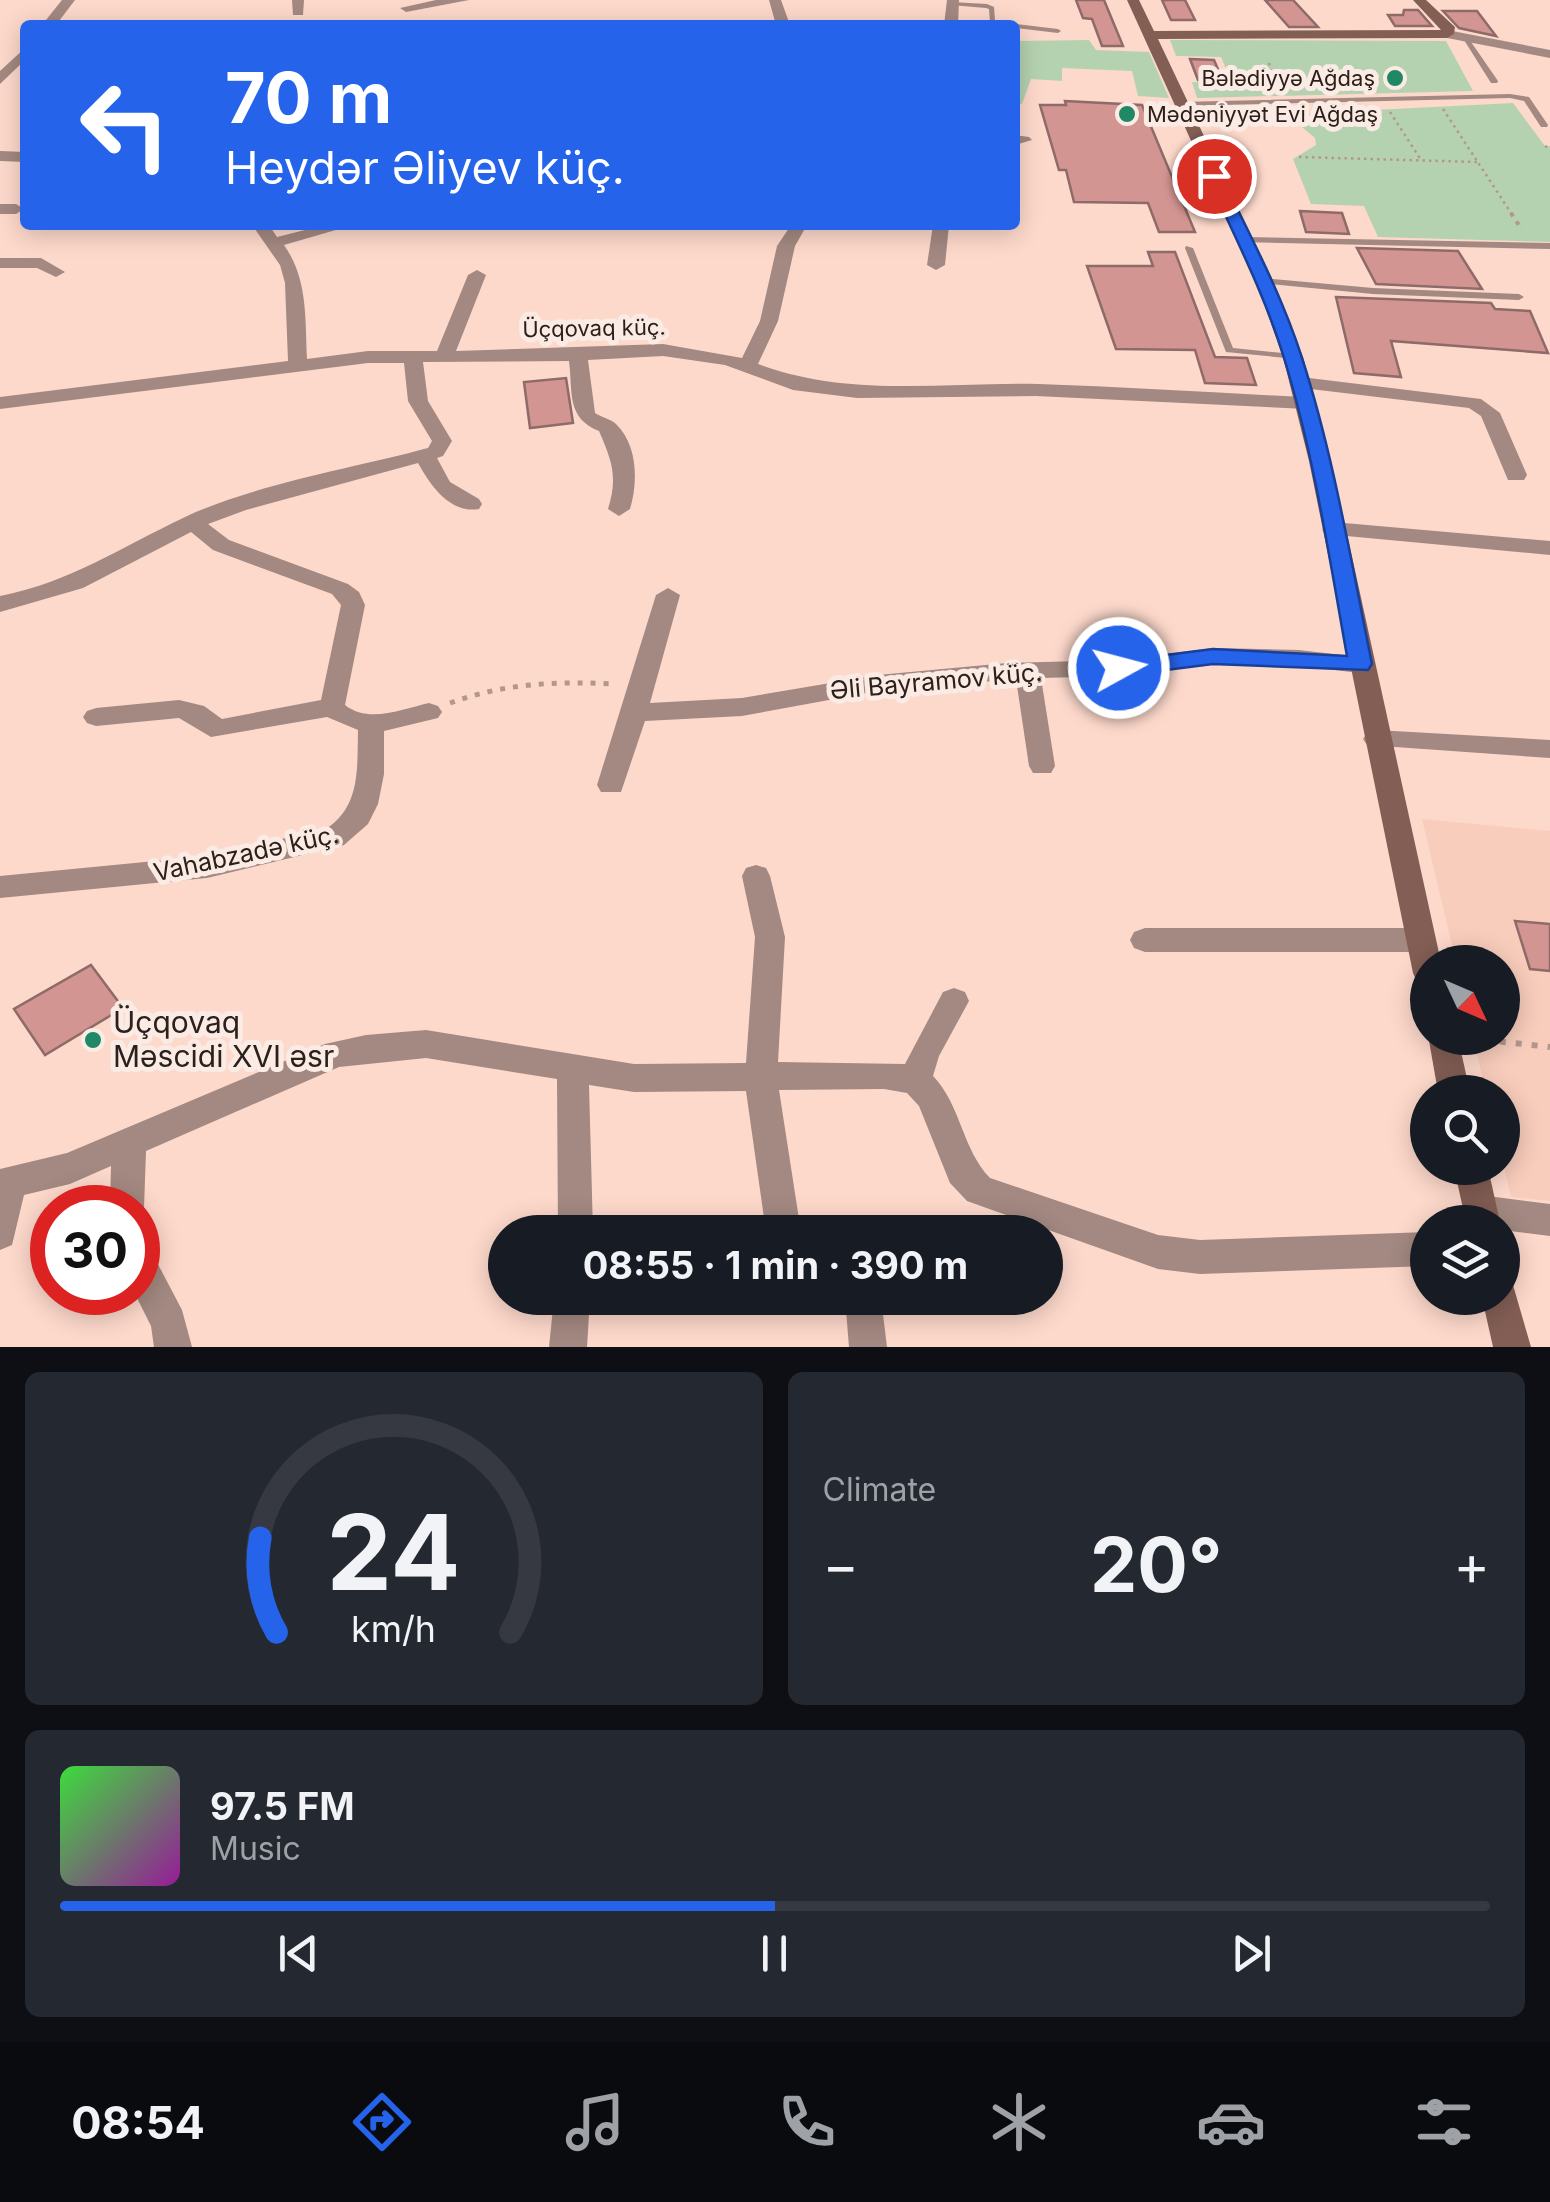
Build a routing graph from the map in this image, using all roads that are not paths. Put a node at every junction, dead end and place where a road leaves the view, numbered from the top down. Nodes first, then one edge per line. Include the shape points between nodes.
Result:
1 (69, 0) edge
2 (463, 0) edge
3 (1133, 0) edge
4 (1419, 0) edge
5 (950, 1) edge
6 (406, 8) dead end
7 (53, 20) edge
8 (992, 20) edge
9 (1020, 27) edge
10 (1058, 32) dead end
11 (1447, 34) junction
12 (1151, 35) junction
13 (1467, 40) junction
14 (1550, 54) edge
15 (20, 62) edge
16 (0, 80) edge
17 (1494, 81) dead end
18 (1181, 104) junction
19 (1544, 125) dead end
20 (264, 230) edge
21 (325, 230) edge
22 (796, 230) edge
23 (940, 230) edge
24 (1244, 240) junction
25 (273, 242) junction
26 (1550, 246) edge
27 (1189, 248) dead end
28 (0, 263) edge
29 (936, 265) dead end
30 (56, 272) dead end
31 (477, 275) dead end
32 (1263, 280) junction
33 (1519, 297) dead end
34 (413, 356) junction
35 (444, 356) junction
36 (578, 356) junction
37 (1293, 357) junction
38 (298, 365) junction
39 (748, 368) junction
40 (873, 392) junction
41 (1303, 393) junction
42 (0, 403) edge
43 (872, 416) dead end
44 (426, 456) junction
45 (1516, 476) dead end
46 (471, 504) dead end
47 (618, 509) dead end
48 (192, 522) junction
49 (1334, 529) junction
50 (1550, 548) edge
51 (668, 595) dead end
52 (0, 604) edge
53 (1360, 664) junction
54 (1027, 671) junction
55 (332, 707) junction
56 (429, 712) road end
57 (635, 714) junction
58 (96, 718) dead end
59 (371, 725) junction
60 (1376, 739) junction
61 (1550, 749) edge
62 (1042, 766) dead end
63 (611, 785) dead end
64 (756, 876) dead end
65 (0, 887) edge
66 (1145, 940) dead end
67 (1420, 940) junction
68 (1421, 945) edge
69 (954, 1002) dead end
70 (574, 1068) junction
71 (760, 1078) junction
72 (916, 1080) junction
73 (129, 1143) junction
74 (5, 1184) edge
75 (128, 1185) edge
76 (575, 1215) edge
77 (781, 1215) edge
78 (1520, 1219) edge
79 (1550, 1220) edge
80 (0, 1233) edge
81 (1410, 1250) edge
82 (160, 1306) edge
83 (571, 1315) edge
84 (865, 1315) edge
85 (1504, 1315) edge
86 (173, 1347) edge
87 (568, 1347) edge
88 (868, 1347) edge
89 (1512, 1347) edge

1 - 7 street
2 - 6 street
3 - 12 main road
4 - 11 main road via 1448,27
5 - 8 lane via 992,8
9 - 10 lane
11 - 12 main road
11 - 13 street
12 - 18 main road
13 - 14 street
13 - 17 lane
15 - 16 street
18 - 19 lane via 1510,96 1526,99
18 - 24 main road
20 - 25 street
21 - 25 street
22 - 39 street
23 - 29 street
24 - 26 lane
24 - 32 main road
25 - 38 street via 294,283
27 - 37 lane via 1229,350
28 - 30 street via 41,263
31 - 35 street
32 - 33 lane
32 - 37 main road
34 - 35 street, Üçqovaq küç.
34 - 38 street, Üçqovaq küç.
34 - 44 street via 418,401 442,442
35 - 36 street, Üçqovaq küç.
36 - 39 street, Üçqovaq küç. via 673,350
36 - 47 street via 585,413 608,427 628,469
37 - 41 main road
38 - 42 street, Üçqovaq küç.
39 - 40 street, Üçqovaq küç. via 816,389
40 - 41 street, Üçqovaq küç.
40 - 43 street
41 - 45 street, Üçqovaq küç. via 1474,402 1490,414
41 - 49 main road
44 - 46 street via 441,486
44 - 48 street
48 - 52 street via 104,567
48 - 55 street via 220,545 351,597
49 - 50 street
49 - 53 main road
51 - 57 street
53 - 54 street, Əli Bayramov küç. via 1213,656
53 - 60 main road
54 - 57 street, Əli Bayramov küç.
54 - 62 street
55 - 58 street via 222,728 179,709
55 - 59 street
56 - 59 street
57 - 63 street
59 - 65 street, Vahabzadə küç. via 362,816 334,838 207,867
60 - 61 street
60 - 67 main road
64 - 71 street via 770,936
66 - 67 street
67 - 68 main road
69 - 72 street
70 - 71 street via 634,1078
70 - 73 street via 426,1044 336,1054
70 - 76 street
71 - 72 street
71 - 77 street
72 - 81 street via 932,1097 962,1172 979,1190 1158,1252 1200,1257
73 - 74 street via 70,1168
73 - 75 street
74 - 80 street
78 - 79 street
82 - 86 street
83 - 87 street
84 - 88 street
85 - 89 main road

